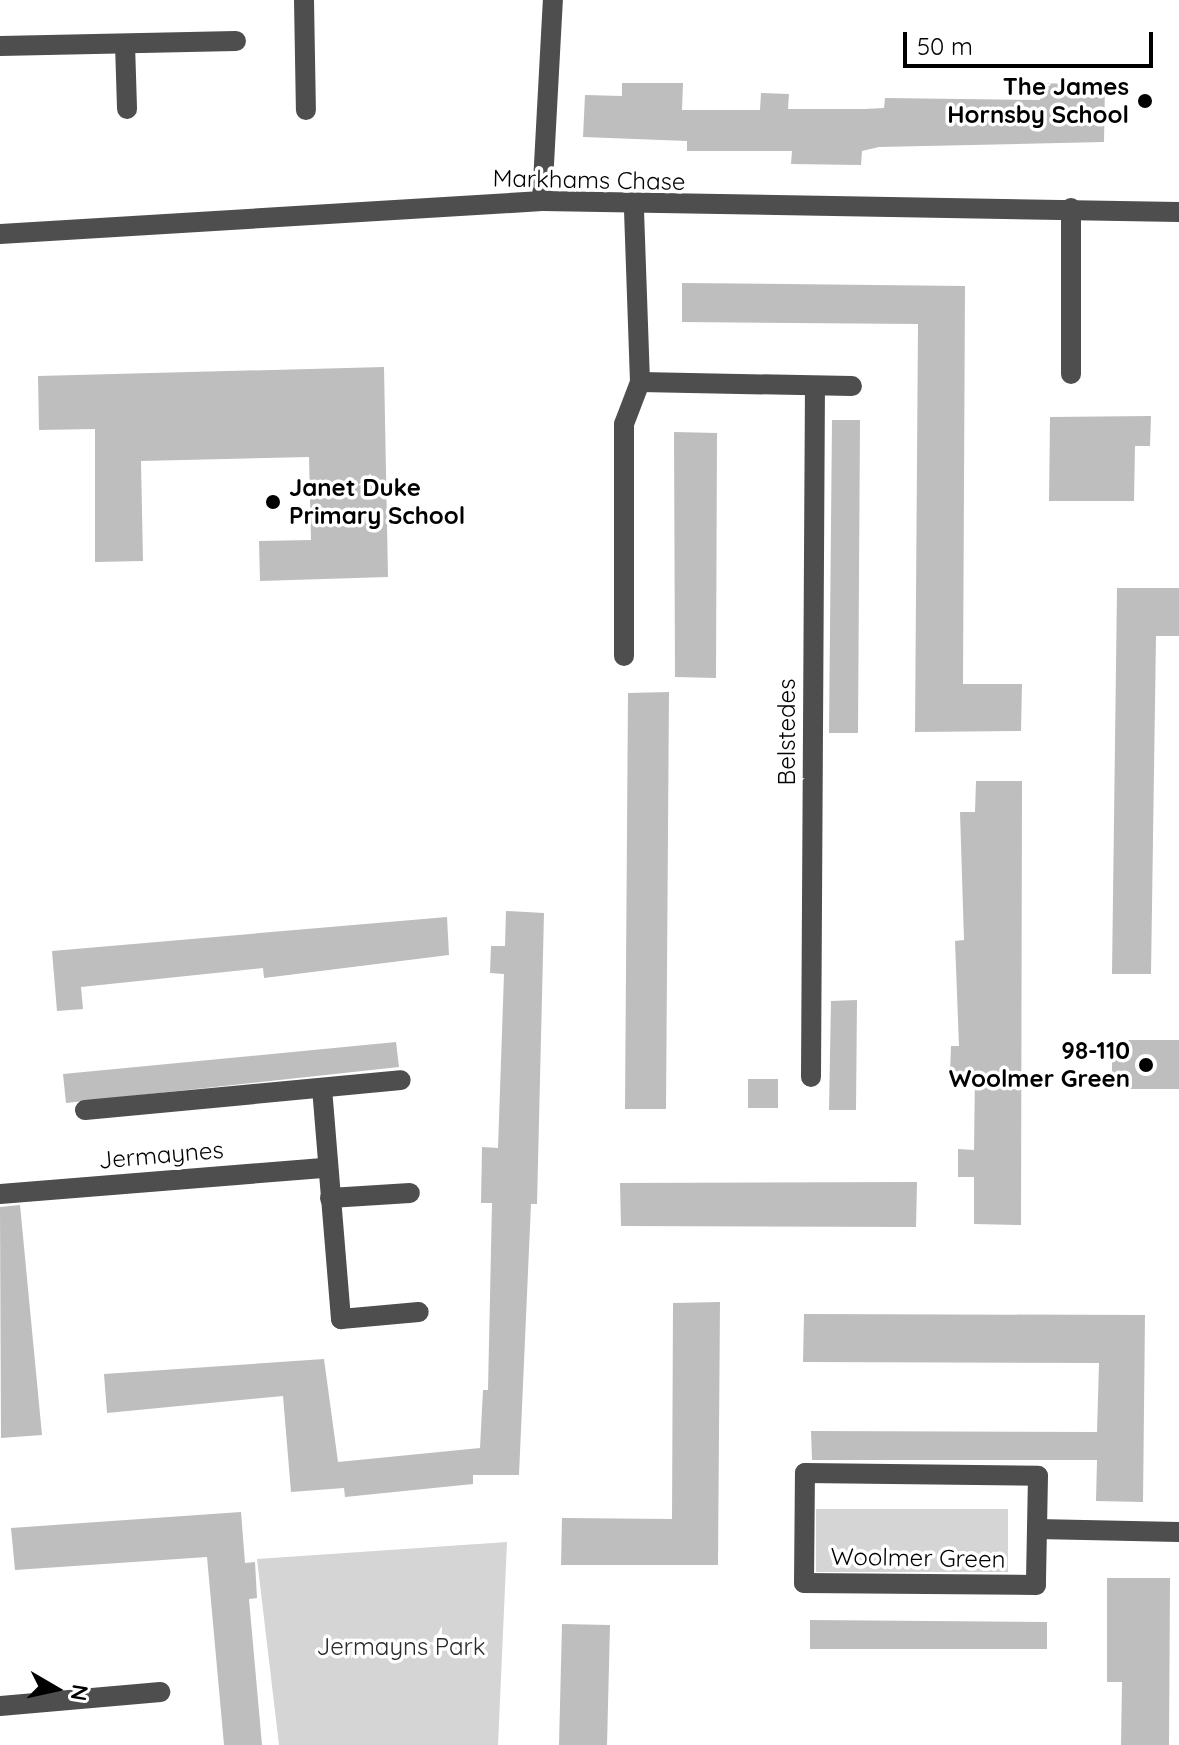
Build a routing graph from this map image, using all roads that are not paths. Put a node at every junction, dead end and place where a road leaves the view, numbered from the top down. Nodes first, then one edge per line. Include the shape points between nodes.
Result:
1 (304, 0) edge
2 (553, 0) edge
3 (236, 41) dead end
4 (125, 44) junction
5 (0, 46) edge
6 (127, 109) dead end
7 (306, 110) dead end
8 (542, 201) junction
9 (634, 207) junction
10 (1071, 208) junction
11 (1179, 212) edge
12 (0, 234) edge
13 (1071, 374) dead end
14 (640, 382) junction
15 (852, 386) dead end
16 (815, 387) junction
17 (624, 656) dead end
18 (811, 1077) dead end
19 (401, 1080) dead end
20 (322, 1088) junction
21 (85, 1110) dead end
22 (326, 1168) junction
23 (410, 1193) dead end
24 (0, 1194) edge
25 (330, 1198) junction
26 (419, 1312) dead end
27 (1037, 1529) junction
28 (1179, 1532) edge
29 (160, 1692) dead end
30 (0, 1706) edge

1 - 7 street
2 - 8 street
3 - 4 street
4 - 5 street
4 - 6 street
8 - 9 street, Markhams Chase
8 - 12 street, Markhams Chase
9 - 10 street, Markhams Chase
9 - 14 street
10 - 11 street, Markhams Chase
10 - 13 street
14 - 16 street
14 - 17 street via 624,424
15 - 16 street
16 - 18 street, Belstedes
19 - 20 street
20 - 21 street
20 - 22 street
22 - 24 street, Jermaynes
22 - 25 street
23 - 25 street
25 - 26 street via 341,1319
27 - 27 street, Woolmer Green via 1038,1476 805,1473 804,1583 1036,1585
27 - 28 street, Woolmer Green
29 - 30 street

